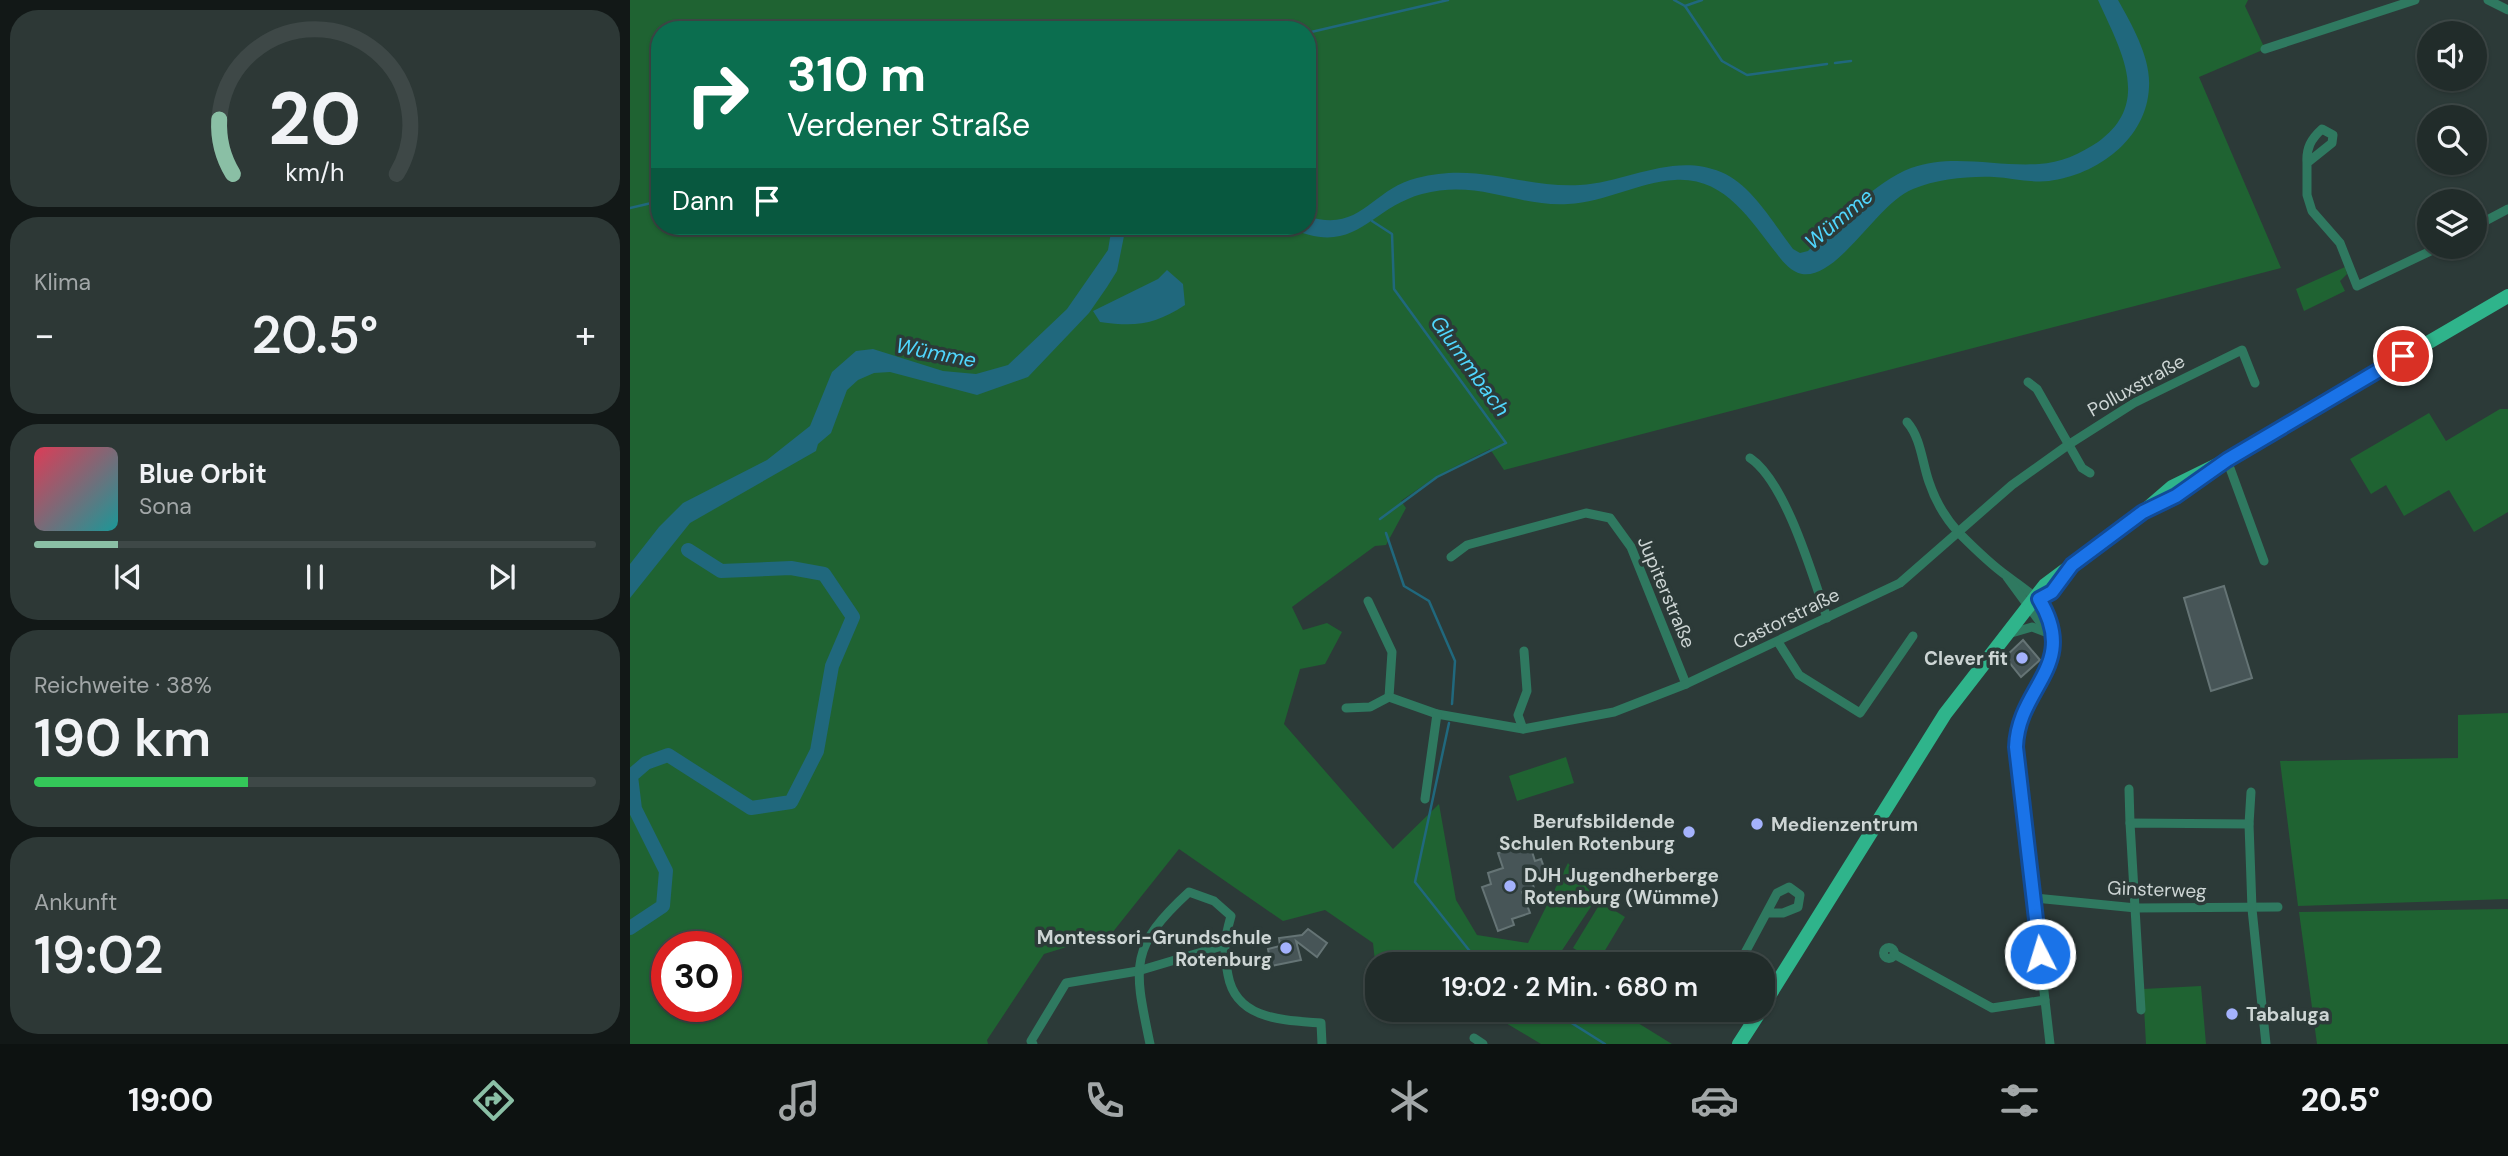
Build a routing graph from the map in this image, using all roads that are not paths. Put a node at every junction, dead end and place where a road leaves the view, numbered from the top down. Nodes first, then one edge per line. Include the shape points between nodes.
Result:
1 (2415, 0) edge
2 (2488, 0) edge
3 (2508, 10) edge
4 (2265, 49) dead end
5 (2307, 163) dead end
6 (2508, 209) edge
7 (2487, 220) edge
8 (2417, 257) edge
9 (2508, 296) edge
10 (2028, 382) dead end
11 (2255, 383) dead end
12 (1908, 422) dead end
13 (2068, 445) junction
14 (1751, 458) dead end
15 (2227, 460) junction
16 (2090, 473) dead end
17 (1957, 531) junction
18 (1451, 557) dead end
19 (2264, 561) dead end
20 (1368, 601) dead end
21 (2035, 601) junction
22 (1827, 618) junction
23 (2048, 633) junction
24 (1913, 636) dead end
25 (2002, 637) junction
26 (1778, 642) junction
27 (2054, 644) junction
28 (1524, 651) dead end
29 (1686, 684) junction
30 (1389, 697) junction
31 (1346, 708) dead end
32 (1437, 714) junction
33 (1523, 729) junction
34 (2129, 789) dead end
35 (2251, 792) dead end
36 (1425, 799) dead end
37 (2130, 823) junction
38 (2249, 824) junction
39 (2035, 898) junction
40 (2278, 907) dead end
41 (2136, 908) junction
42 (2252, 909) junction
43 (1770, 913) dead end
44 (1222, 946) junction
45 (1746, 952) edge
46 (1894, 954) dead end
47 (1138, 971) junction
48 (1775, 986) edge
49 (2045, 1000) junction
50 (2141, 1010) dead end
51 (1753, 1022) edge
52 (1474, 1038) dead end
53 (1032, 1044) edge
54 (1150, 1044) edge
55 (1322, 1044) edge
56 (1483, 1044) edge
57 (1740, 1044) edge
58 (2050, 1044) edge
59 (2266, 1044) edge

1 - 4 street
2 - 3 street
5 - 8 street via 2312,211 2340,243 2357,286
6 - 7 street
9 - 15 main road
10 - 13 street via 2037,389
11 - 13 street, Polluxstraße via 2242,350 2134,403
12 - 17 street via 1933,491
13 - 16 street
13 - 17 street, Polluxstraße
14 - 22 street via 1766,471 1783,503
15 - 19 street
15 - 21 main road via 2172,487 2045,585
17 - 21 street
17 - 22 street, Castorstraße via 1913,574
18 - 29 street, Jupiterstraße via 1467,545 1586,513 1611,518 1631,547
20 - 30 street via 1392,652
21 - 23 street
21 - 25 main road
21 - 27 street via 2050,620
22 - 26 street, Castorstraße
23 - 25 street via 2032,628
23 - 27 street
24 - 26 street via 1860,713 1799,675
25 - 48 main road via 1921,751
26 - 29 street, Castorstraße
27 - 39 street via 2050,664 2017,735
28 - 33 street via 1527,691 1518,715
29 - 33 street, Castorstraße via 1614,712
30 - 31 street via 1370,707
30 - 32 street
32 - 33 street
32 - 36 street
34 - 37 street
35 - 38 street
37 - 38 street
37 - 41 street
38 - 42 street
39 - 41 street, Ginsterweg
39 - 49 street
40 - 42 street, Ginsterweg
41 - 42 street, Ginsterweg
41 - 50 street
42 - 59 street
43 - 45 street
44 - 47 street
44 - 47 street via 1231,916 1214,901 1188,891 1160,918 1141,951
44 - 55 street via 1230,989 1245,1007 1274,1019 1321,1023
46 - 49 street via 1992,1008
47 - 53 street via 1066,983
47 - 54 street
49 - 58 street
51 - 57 main road
52 - 56 street

